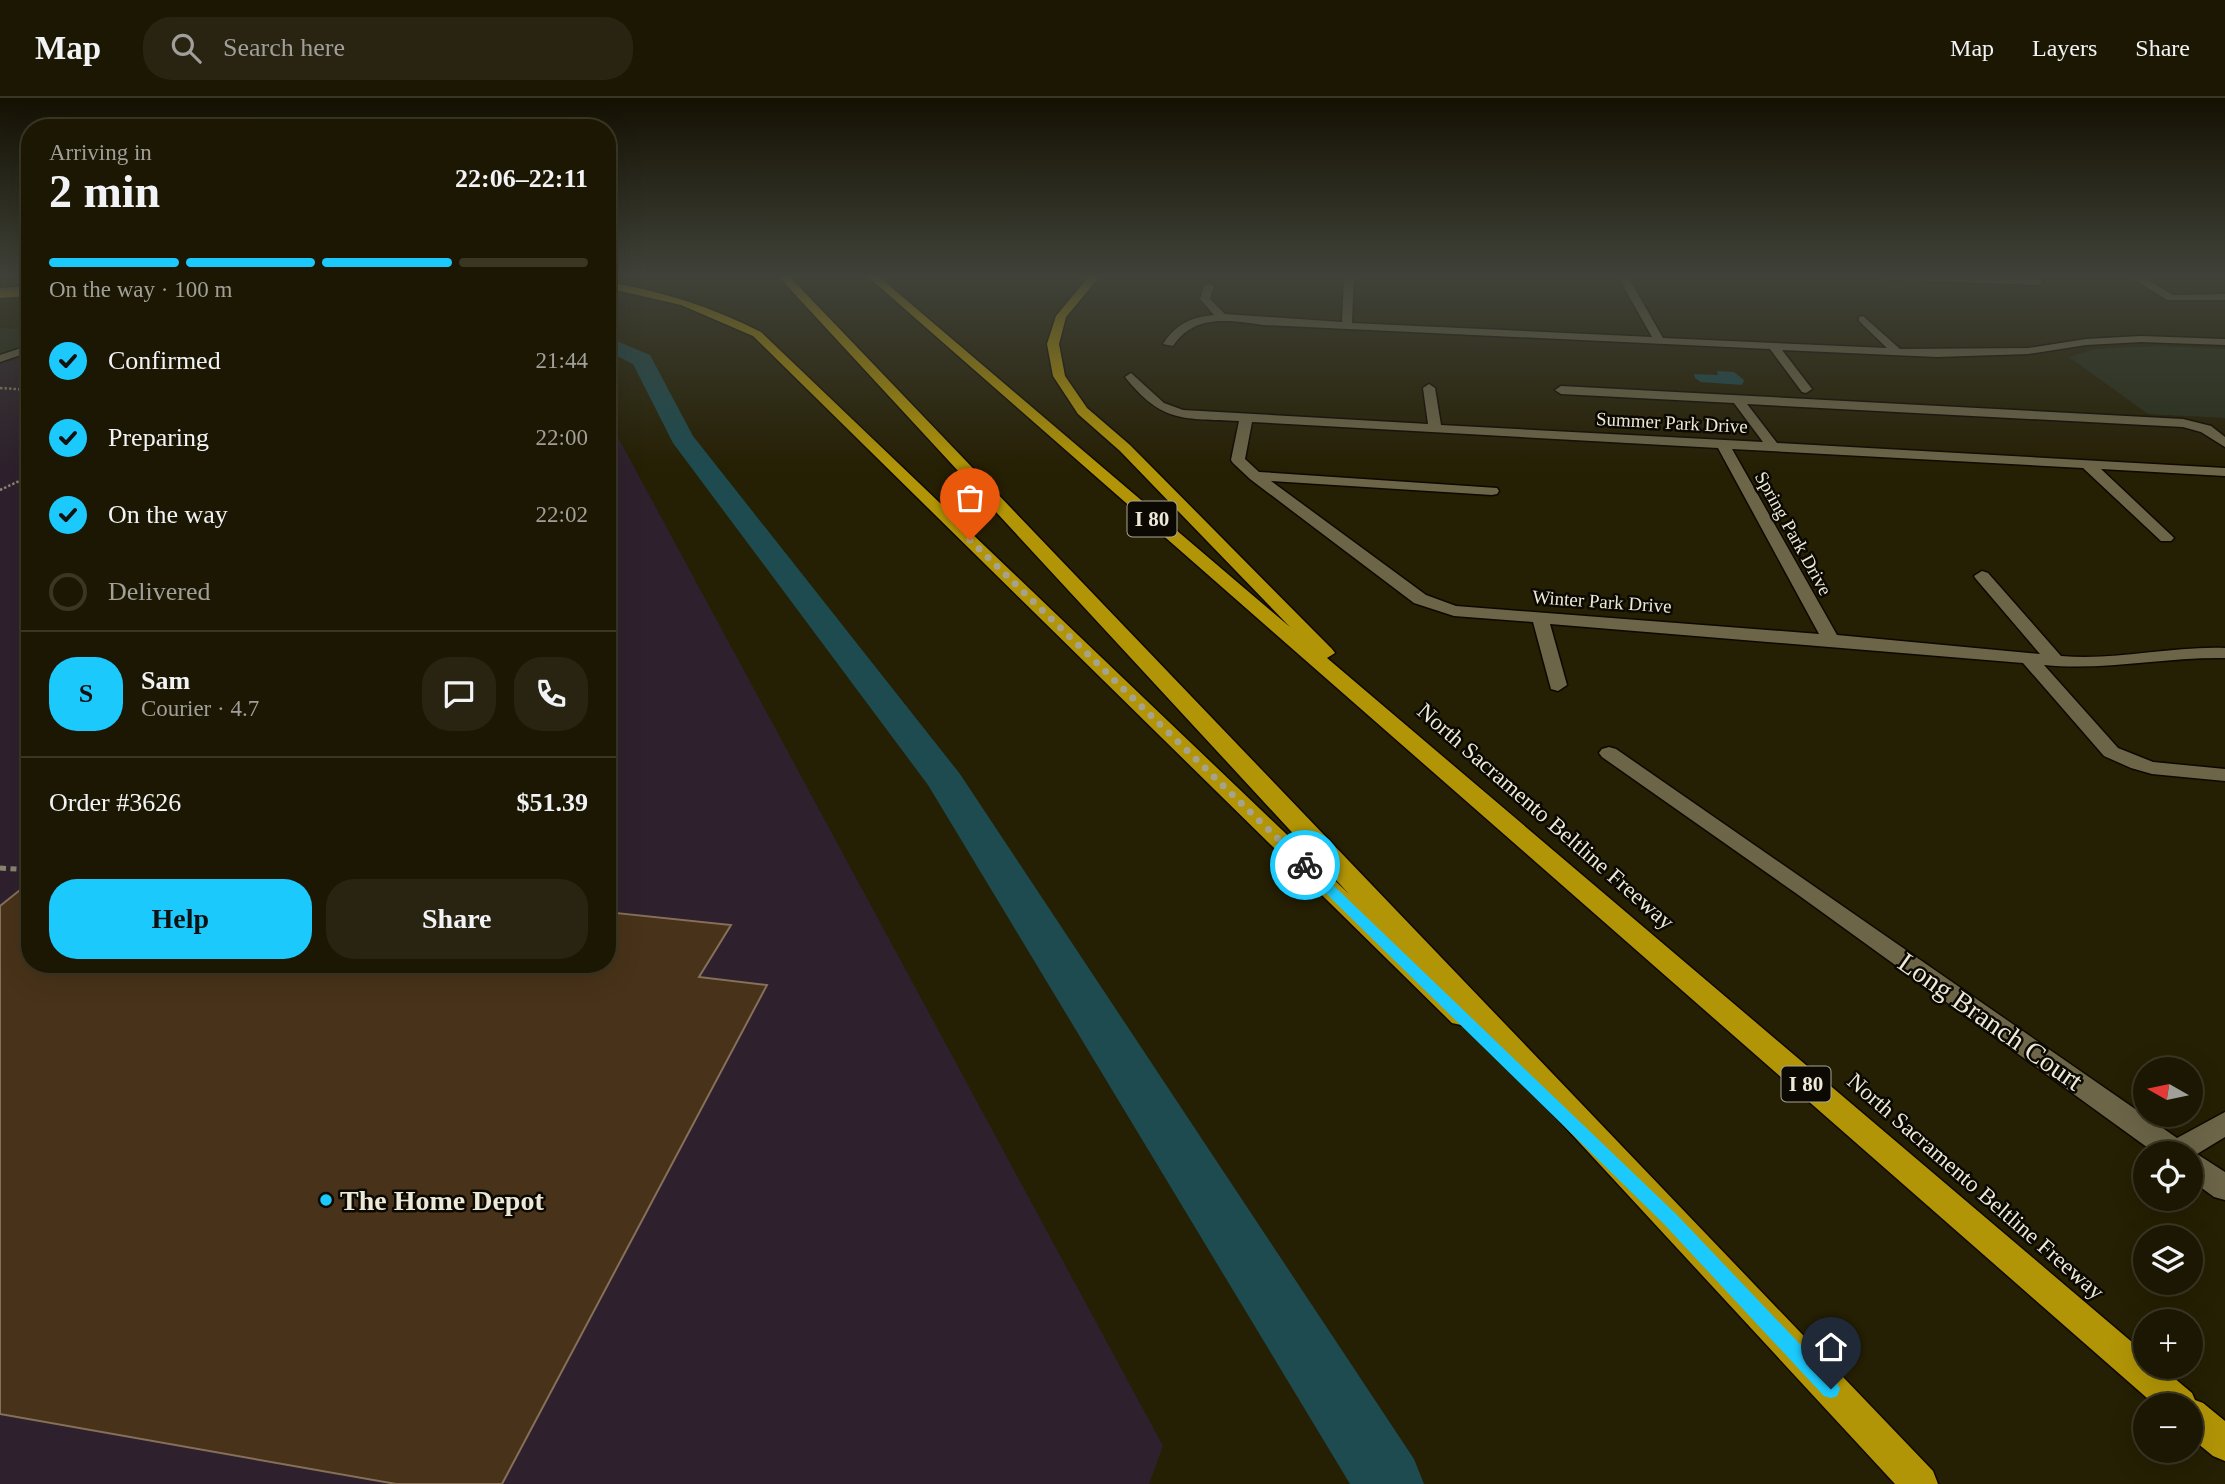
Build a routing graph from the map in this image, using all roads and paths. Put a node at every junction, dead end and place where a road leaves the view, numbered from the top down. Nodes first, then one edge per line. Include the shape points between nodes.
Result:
1 (763, 340) edge
2 (843, 340) edge
3 (946, 340) edge
4 (1054, 340) edge
5 (1171, 340) edge
6 (1632, 340) edge
7 (1884, 340) edge
8 (2129, 340) edge
9 (2160, 340) edge
10 (1659, 341) joint
11 (2225, 342) edge
12 (1169, 344) dead end
13 (1773, 346) junction
14 (21, 351) edge
15 (1897, 352) junction
16 (0, 359) edge
17 (1131, 377) dead end
18 (0, 388) edge
19 (1429, 388) dead end
20 (21, 389) edge
21 (1806, 389) dead end
22 (1561, 390) dead end
23 (1738, 400) junction
24 (1246, 418) junction
25 (1435, 428) junction
26 (2208, 432) junction
27 (2225, 432) edge
28 (2225, 443) edge
29 (1723, 444) junction
30 (1773, 448) junction
31 (2088, 465) junction
32 (2225, 472) edge
33 (1255, 476) junction
34 (21, 480) edge
35 (0, 490) edge
36 (1492, 491) dead end
37 (2166, 538) dead end
38 (1982, 576) dead end
39 (1540, 617) junction
40 (1831, 640) junction
41 (2225, 653) edge
42 (2027, 657) junction
43 (2056, 661) junction
44 (1558, 685) dead end
45 (1609, 753) dead end
46 (1433, 762) junction
47 (2225, 775) edge
48 (0, 868) edge
49 (21, 869) edge
50 (2225, 1123) edge
51 (2159, 1141) edge
52 (2196, 1141) edge
53 (2203, 1172) edge
54 (2225, 1188) edge
55 (1670, 1219) junction
56 (2166, 1393) edge
57 (2203, 1425) edge
58 (2225, 1444) edge
59 (1920, 1484) edge

1 - 55 highway
2 - 55 highway
3 - 46 highway, North Sacramento Beltline Freeway / I 80
4 - 46 highway via 1059,376 1082,411 1125,448
5 - 12 street
6 - 10 street
7 - 15 street
8 - 15 street via 1977,354
9 - 11 street
10 - 13 street
13 - 15 street
13 - 21 street
14 - 16 street
17 - 24 street, Summer Park Drive via 1173,413
18 - 20 path
19 - 25 street
22 - 23 street
23 - 26 street via 2183,423
23 - 30 street
24 - 25 street, Summer Park Drive
24 - 33 street via 1238,460
25 - 29 street, Summer Park Drive
26 - 27 street
26 - 28 street
29 - 30 street, Summer Park Drive
29 - 40 street, Spring Park Drive
30 - 31 street, Summer Park Drive
31 - 32 street, Summer Park Drive
31 - 37 street
33 - 36 street
33 - 39 street, Winter Park Drive via 1420,599 1454,611
34 - 35 path
38 - 43 street
39 - 40 street, Winter Park Drive
39 - 44 street
40 - 42 street, Winter Park Drive
41 - 43 street, Winter Park Drive via 2113,662
42 - 43 street, Winter Park Drive
42 - 47 street via 2111,752 2151,769
45 - 51 street, Long Branch Court
46 - 56 highway, North Sacramento Beltline Freeway / I 80
48 - 49 path
50 - 52 street
53 - 54 street
55 - 59 highway
57 - 58 highway

